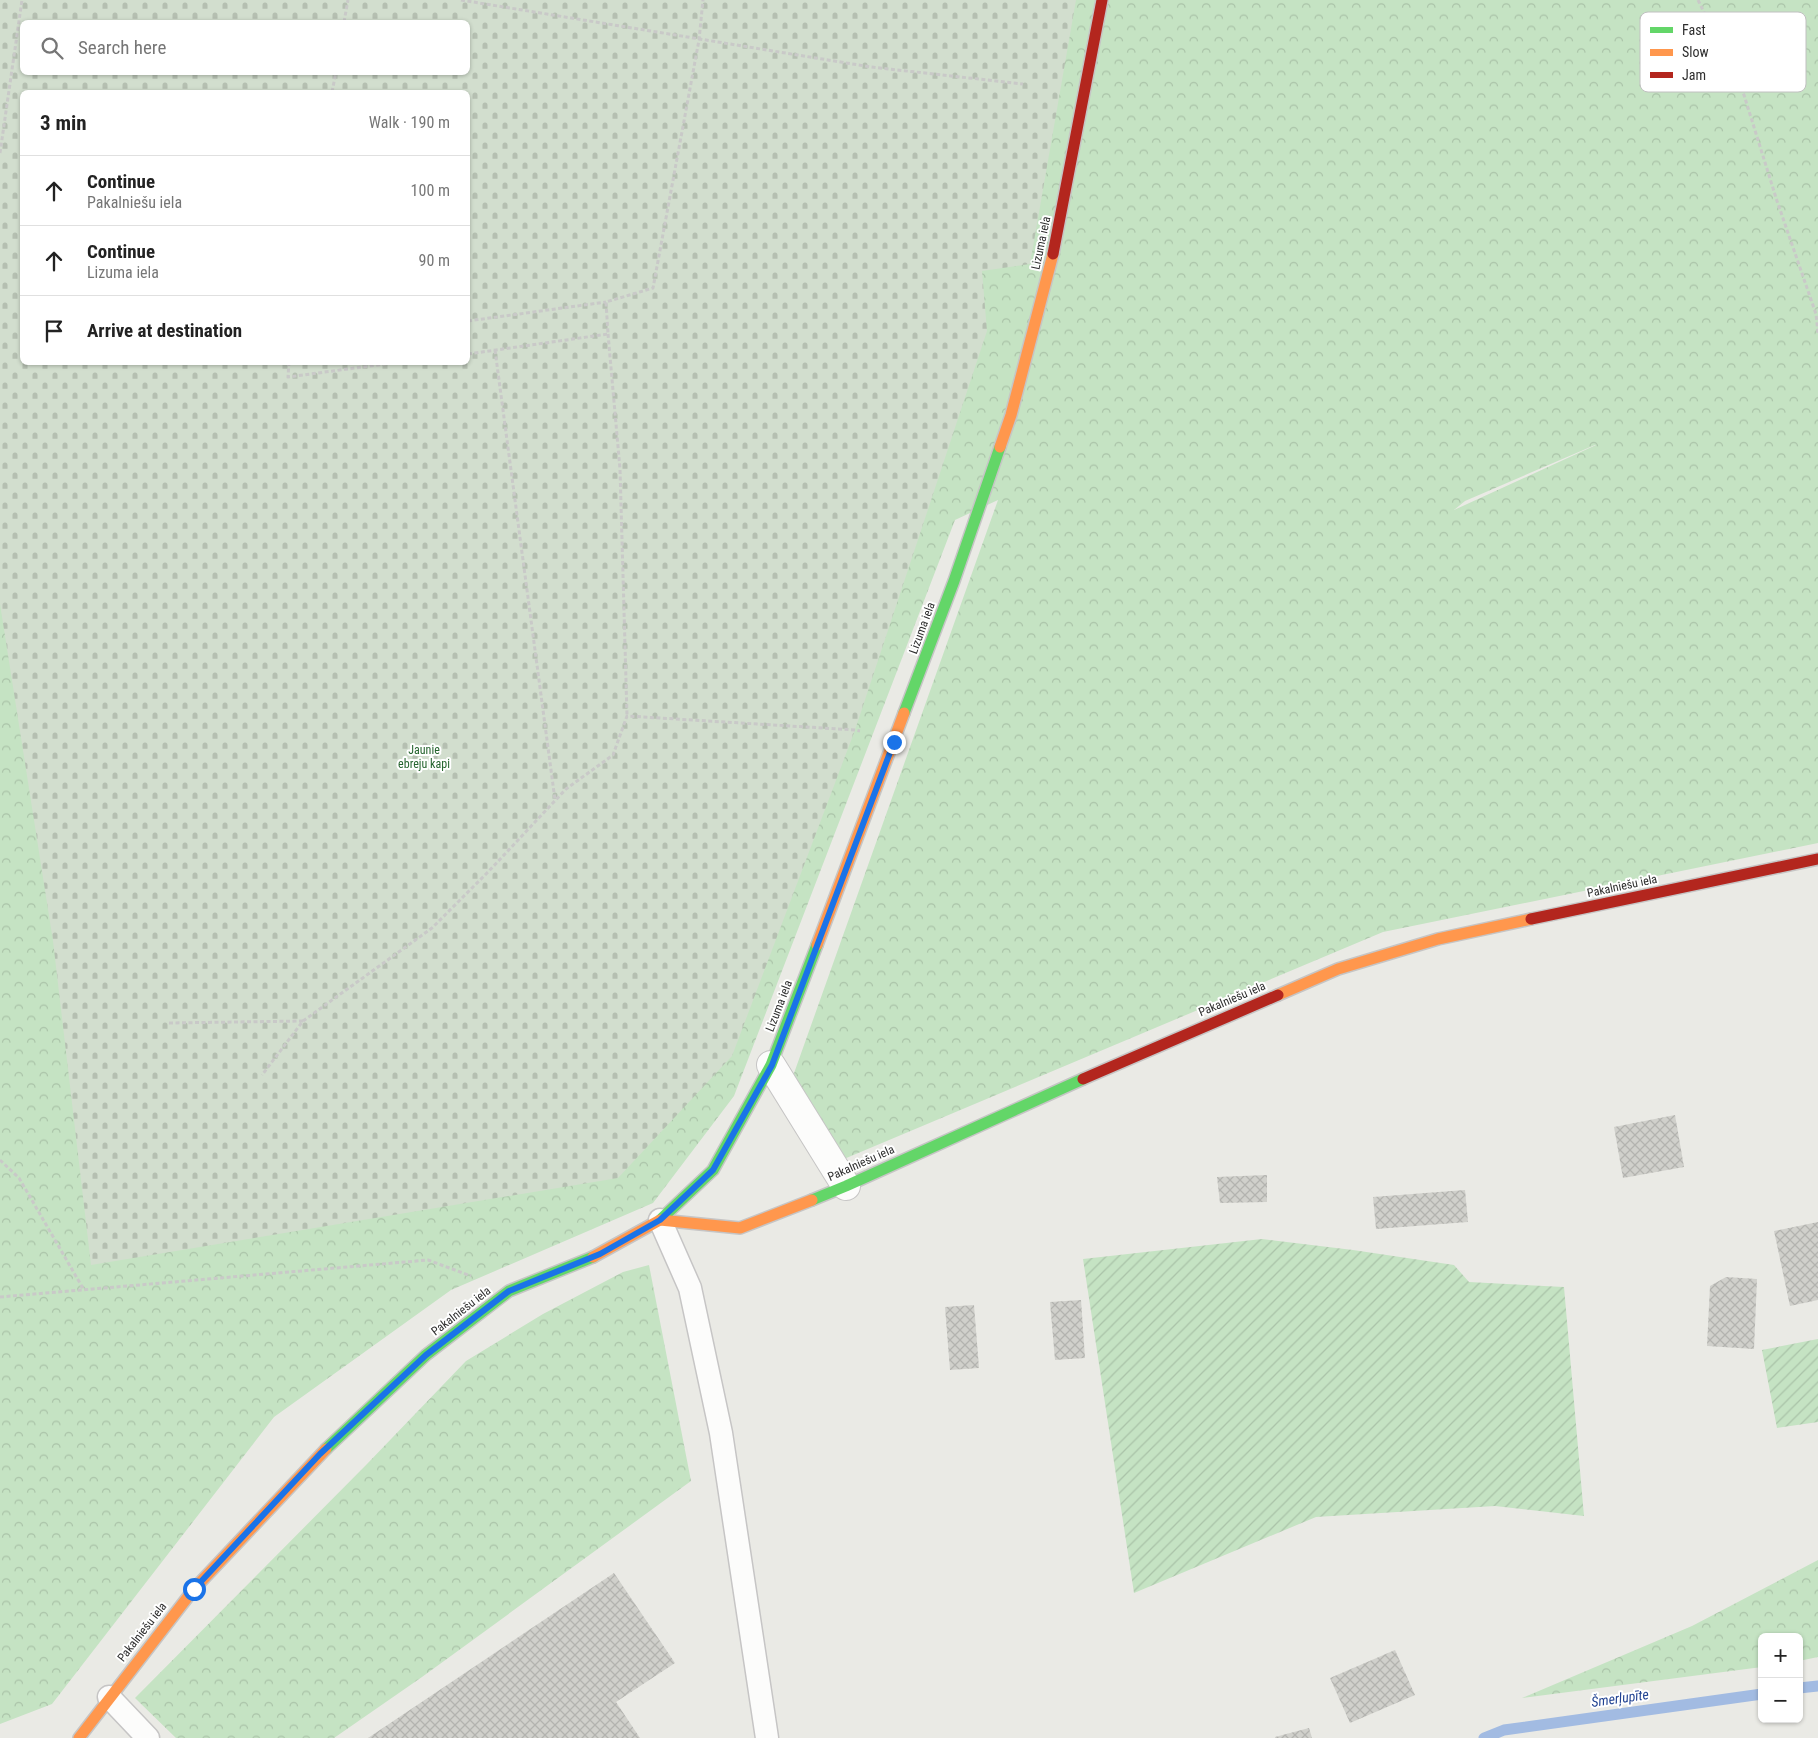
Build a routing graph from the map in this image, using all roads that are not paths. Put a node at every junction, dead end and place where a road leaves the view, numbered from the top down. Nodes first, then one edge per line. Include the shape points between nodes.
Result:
1 (1102, 0) edge
2 (1818, 859) edge
3 (772, 1065) junction
4 (846, 1186) junction
5 (660, 1220) junction
6 (109, 1697) junction
7 (79, 1738) edge
8 (148, 1738) edge
9 (767, 1738) edge

1 - 3 street, Lizuma iela via 1053,256 1011,415 954,581
2 - 4 street, Pakalniešu iela via 1438,939 1338,970 1169,1041
3 - 4 street
3 - 5 street, Lizuma iela via 713,1170
4 - 5 street, Pakalniešu iela via 740,1228
5 - 6 street, Pakalniešu iela via 600,1254 509,1291 426,1355 320,1454 194,1589
5 - 9 lane via 690,1288 721,1433
6 - 7 street, Pakalniešu iela
6 - 8 lane

